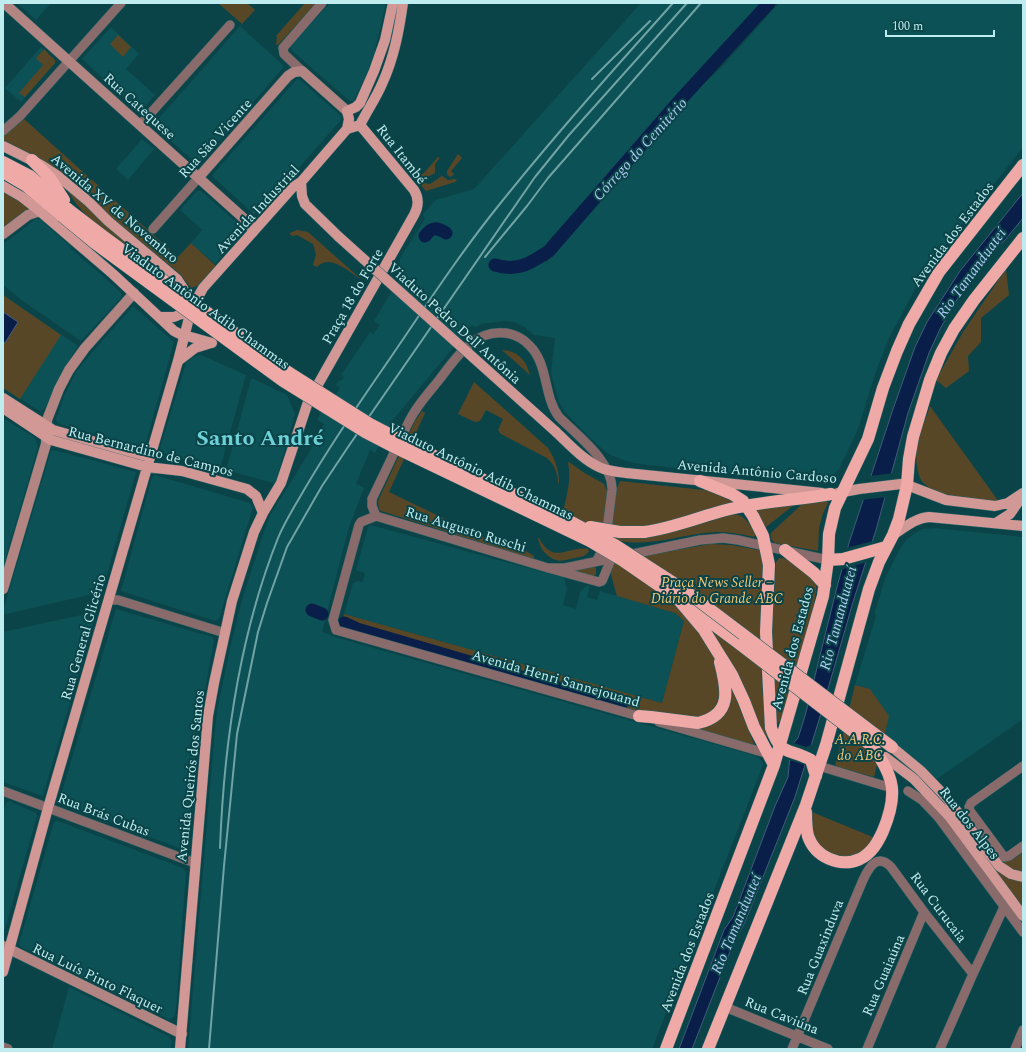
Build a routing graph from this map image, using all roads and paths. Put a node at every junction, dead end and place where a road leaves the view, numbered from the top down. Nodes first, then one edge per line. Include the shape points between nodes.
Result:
1 (4, 3) edge
2 (121, 3) edge
3 (322, 3) edge
4 (393, 3) edge
5 (403, 3) edge
6 (230, 25) dead end
7 (69, 61) junction
8 (302, 71) junction
9 (360, 102) junction
10 (347, 111) junction
11 (140, 125) junction
12 (360, 125) junction
13 (347, 129) junction
14 (3, 131) edge
15 (3, 146) edge
16 (32, 160) junction
17 (3, 162) edge
18 (1023, 165) edge
19 (3, 172) edge
20 (199, 177) junction
21 (301, 182) junction
22 (3, 186) edge
23 (418, 203) joint
24 (40, 211) junction
25 (66, 213) junction
26 (153, 228) dead end
27 (253, 232) junction
28 (3, 234) edge
29 (1023, 238) edge
30 (134, 293) junction
31 (191, 310) junction
32 (160, 317) junction
33 (184, 336) junction
34 (178, 361) junction
35 (3, 398) edge
36 (308, 402) joint
37 (3, 408) edge
38 (46, 426) junction
39 (46, 437) junction
40 (148, 462) junction
41 (608, 470) junction
42 (700, 480) junction
43 (907, 485) junction
44 (837, 493) junction
45 (1023, 494) edge
46 (747, 506) junction
47 (263, 513) junction
48 (376, 516) junction
49 (576, 524) junction
50 (996, 524) junction
51 (1023, 526) edge
52 (893, 535) junction
53 (605, 545) junction
54 (766, 546) junction
55 (886, 547) junction
56 (651, 550) junction
57 (785, 550) junction
58 (612, 558) junction
59 (597, 560) junction
60 (828, 560) junction
61 (548, 568) junction
62 (603, 579) junction
63 (825, 585) junction
64 (3, 589) edge
65 (677, 598) junction
66 (109, 600) junction
67 (225, 633) junction
68 (717, 650) junction
69 (639, 716) junction
70 (872, 746) junction
71 (889, 752) junction
72 (777, 754) junction
73 (1023, 766) edge
74 (818, 771) junction
75 (885, 786) dead end
76 (3, 791) edge
77 (908, 791) dead end
78 (806, 805) junction
79 (48, 808) junction
80 (1023, 846) edge
81 (880, 861) joint
82 (195, 863) junction
83 (1023, 877) edge
84 (1004, 907) junction
85 (924, 912) junction
86 (1023, 916) edge
87 (1023, 932) edge
88 (6, 948) edge
89 (3, 972) edge
90 (973, 974) junction
91 (726, 1007) junction
92 (1023, 1030) edge
93 (182, 1034) junction
94 (798, 1036) junction
95 (942, 1046) edge
96 (3, 1047) edge
97 (8, 1049) edge
98 (180, 1049) edge
99 (666, 1049) edge
100 (708, 1049) edge
101 (792, 1049) edge
102 (828, 1049) edge
103 (867, 1049) edge
104 (1015, 1049) edge

1 - 7 main road, Rua Catequese
2 - 7 street
3 - 8 street via 282,50
4 - 9 main road via 382,51
5 - 12 main road via 390,63
6 - 11 street
7 - 11 main road, Rua Catequese
7 - 14 street via 20,116
8 - 10 main road
8 - 20 main road, Rua São Vicente via 291,74
9 - 10 main road
9 - 12 main road
10 - 13 main road
11 - 20 main road, Rua Catequese
12 - 13 main road
12 - 23 main road, Rua Itambé via 412,187
13 - 21 main road, Avenida Industrial
15 - 16 main road, Avenida XV de Novembro
16 - 25 highway via 50,178
16 - 31 main road, Avenida XV de Novembro via 58,176 177,279 186,293
17 - 25 highway via 30,176
18 - 44 highway, Avenida dos Estados via 940,272 912,318 890,369 868,439
19 - 25 highway
20 - 26 street, Rua São Vicente
20 - 27 main road, Rua Catequese via 250,224
21 - 27 main road, Avenida Industrial via 293,187
21 - 41 main road, Viaduto Pedro Dell'Antônia, bridge via 305,204 339,237 587,460
22 - 24 main road
23 - 36 main road, Praça 18 do Forte via 412,220
24 - 28 main road via 28,215
24 - 30 main road
25 - 49 highway, Viaduto Antônio Adib Chammas, bridge via 102,236 330,400 397,438
25 - 65 highway, Viaduto Antônio Adib Chammas, bridge via 96,244 282,381 365,432 590,541
27 - 31 main road, Avenida Industrial via 203,288
29 - 43 highway via 974,300 941,353 913,437
30 - 32 main road
30 - 38 main road via 73,364 57,394
31 - 32 main road via 178,316
31 - 33 main road, Rua General Glicério
32 - 33 main road via 173,330
33 - 34 main road, Rua General Glicério
33 - 34 main road via 212,343 195,348
34 - 40 main road, Rua General Glicério
35 - 38 main road, Rua Bernardino de Campos
36 - 47 main road, Avenida Queirós dos Santos via 281,483
37 - 39 main road, Rua Bernardino de Campos
38 - 39 main road
38 - 40 main road, Rua Bernardino de Campos via 56,432
39 - 40 main road, Rua Bernardino de Campos
39 - 64 main road
40 - 47 main road, Rua Bernardino de Campos via 247,489 256,496
40 - 66 main road, Rua General Glicério
41 - 42 main road, Avenida Antônio Cardoso
41 - 48 street via 600,458 555,412 542,367 530,345 516,336 491,333 468,345 415,411 372,499
41 - 53 street via 612,490
42 - 44 main road, Avenida Antônio Cardoso
42 - 46 highway via 738,497
43 - 44 main road, Avenida Antônio Cardoso via 894,484
43 - 45 main road, Avenida Antônio Cardoso via 946,500 995,506 1008,503
43 - 52 highway
44 - 46 highway
44 - 60 highway, Avenida dos Estados via 829,534
45 - 50 main road via 1010,514
46 - 49 highway, bridge via 644,532 608,530
46 - 54 highway via 759,526
47 - 67 main road, Avenida Queirós dos Santos via 251,541
48 - 61 street, Rua Augusto Ruschi
48 - 69 street, Avenida Henri Sannejouand via 359,524 333,620 336,630
49 - 71 highway, Viaduto Antônio Adib Chammas, bridge via 615,545 683,589
50 - 51 main road
50 - 52 main road via 925,517
52 - 55 highway
53 - 56 street
53 - 59 street
54 - 56 street, Rua Augusto Ruschi via 718,538
54 - 57 street, Rua Augusto Ruschi
54 - 72 highway via 769,565 766,632 770,722
55 - 60 highway via 843,559
55 - 74 highway via 863,608
56 - 58 street, Rua Augusto Ruschi
57 - 60 street, Rua Augusto Ruschi
57 - 63 highway
58 - 59 street, Rua Augusto Ruschi
58 - 62 street
59 - 61 street, Rua Augusto Ruschi via 565,568
59 - 62 street
60 - 63 highway, Avenida dos Estados
61 - 62 street, Rua Augusto Ruschi via 599,582
63 - 72 highway, Avenida dos Estados via 820,611
65 - 68 highway
65 - 70 highway, Viaduto Antônio Adib Chammas, bridge
66 - 67 street via 114,599
66 - 79 main road, Rua General Glicério
67 - 82 main road, Avenida Queirós dos Santos via 208,716
68 - 69 highway via 726,690 724,704 716,715 698,722
68 - 72 highway via 739,689 754,727
69 - 72 street, Avenida Henri Sannejouand
70 - 71 highway, Viaduto Antônio Adib Chammas
70 - 78 highway via 886,767 893,798 878,842 870,852 845,862 829,859 816,850 808,836
71 - 83 main road via 921,771 946,797 1000,866 1011,874
71 - 86 main road, Rua dos Alpes via 949,816
72 - 74 highway via 809,758
72 - 99 highway, Avenida dos Estados
73 - 80 street via 969,807 1004,857
74 - 75 street
74 - 78 highway
76 - 79 street, Rua Brás Cubas
77 - 84 street, Rua dos Alpes via 922,800 939,818
78 - 91 highway
79 - 82 street, Rua Brás Cubas
79 - 88 main road, Rua General Glicério
81 - 85 street, Rua Curucaia via 891,867
81 - 94 street, Rua Guaxinduva via 870,867 863,880
82 - 93 main road, Avenida Queirós dos Santos
84 - 87 street, Rua dos Alpes
84 - 90 street
85 - 90 street, Rua Curucaia
85 - 103 street, Rua Guaiaúna
88 - 89 main road, Rua General Glicério
88 - 93 main road, Rua Luís Pinto Flaquer
90 - 95 street
91 - 94 street, Rua Caviúna
91 - 100 highway
92 - 104 street
93 - 98 main road, Avenida Queirós dos Santos
94 - 101 street, Rua Guaxinduva
94 - 102 street, Rua Caviúna
96 - 97 street

